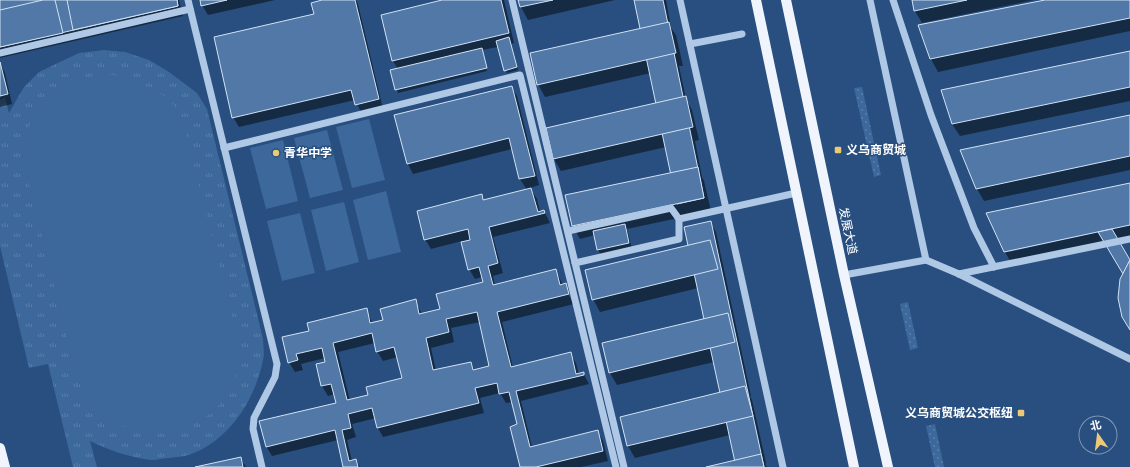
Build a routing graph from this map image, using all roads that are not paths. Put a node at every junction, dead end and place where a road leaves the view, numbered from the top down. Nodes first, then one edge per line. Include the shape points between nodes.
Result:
1 (188, 0) edge
2 (512, 0) edge
3 (680, 0) edge
4 (756, 0) edge
5 (786, 0) edge
6 (870, 0) edge
7 (893, 0) edge
8 (190, 9) junction
9 (742, 34) dead end
10 (690, 44) junction
11 (0, 53) edge
12 (224, 148) junction
13 (796, 193) junction
14 (726, 208) junction
15 (679, 218) junction
16 (568, 231) junction
17 (1130, 238) edge
18 (926, 260) junction
19 (575, 263) junction
20 (994, 267) junction
21 (959, 274) junction
22 (844, 275) junction
23 (1130, 359) edge
24 (0, 448) edge
25 (5, 467) edge
26 (262, 467) edge
27 (616, 467) edge
28 (624, 467) edge
29 (783, 467) edge
30 (854, 467) edge
31 (888, 467) edge

1 - 8 lane
2 - 16 lane
3 - 10 lane
4 - 13 main road
5 - 22 main road, 发展大道
6 - 18 lane
7 - 20 lane via 974,228
8 - 11 lane
8 - 12 lane
9 - 10 lane
10 - 14 lane
12 - 26 lane via 277,364 275,377 254,418 253,429
12 - 27 lane via 520,75
13 - 14 lane
13 - 30 main road
14 - 15 lane
14 - 29 lane
15 - 16 lane via 671,208
15 - 19 lane via 679,239
16 - 19 lane
17 - 20 lane
18 - 21 lane
18 - 22 lane
19 - 28 lane
20 - 21 lane
21 - 23 lane
22 - 31 main road, 发展大道
24 - 25 main road

